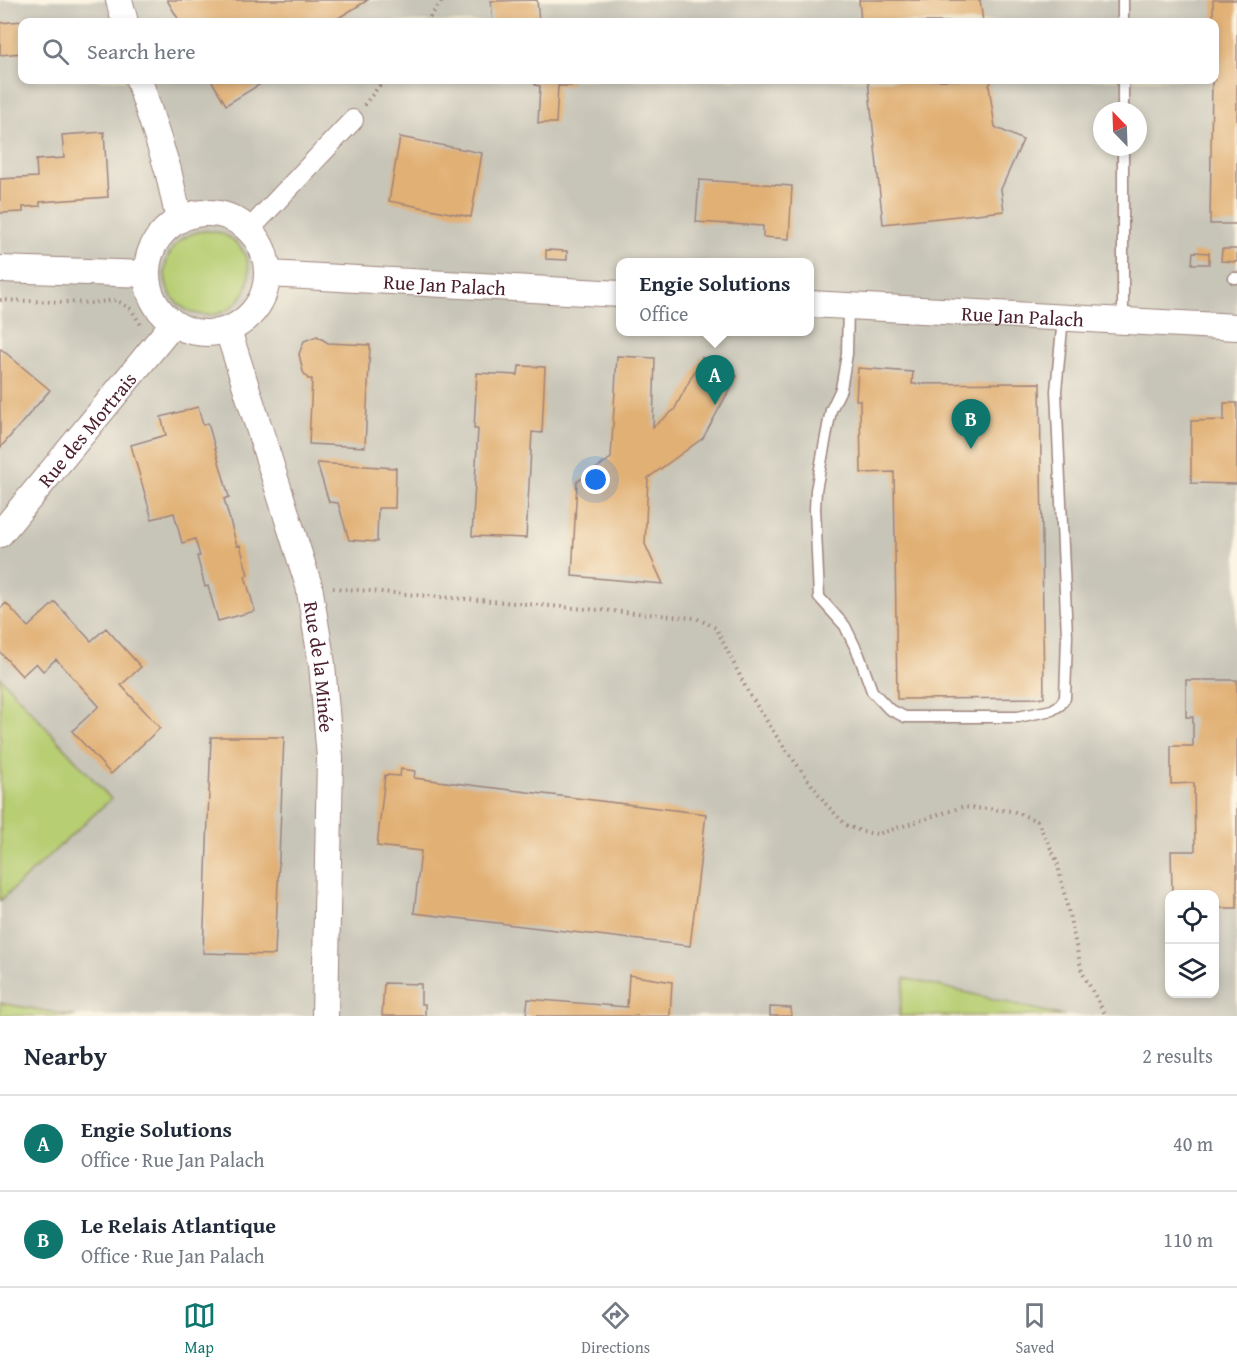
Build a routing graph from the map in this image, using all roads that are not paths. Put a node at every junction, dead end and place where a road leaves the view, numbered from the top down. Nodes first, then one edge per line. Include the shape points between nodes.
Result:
1 (119, 0) edge
2 (1123, 0) edge
3 (123, 18) edge
4 (1123, 18) edge
5 (140, 84) edge
6 (1123, 84) edge
7 (1123, 102) edge
8 (353, 120) road end
9 (1123, 156) edge
10 (179, 220) junction
11 (249, 230) junction
12 (0, 269) edge
13 (147, 274) junction
14 (269, 274) junction
15 (616, 294) edge
16 (814, 304) edge
17 (848, 306) junction
18 (1063, 318) junction
19 (1123, 321) junction
20 (174, 324) junction
21 (1237, 327) edge
22 (228, 330) junction
23 (0, 534) edge
24 (325, 1016) edge

1 - 3 street
2 - 4 lane
5 - 10 street via 168,170
6 - 7 lane
8 - 11 street
9 - 19 lane
10 - 11 street via 208,213 224,215
10 - 13 street via 155,243
11 - 14 street via 260,244
12 - 13 street
13 - 20 street via 154,302
14 - 15 street, Rue Jan Palach
14 - 22 street via 255,310
16 - 17 street, Rue Jan Palach
17 - 18 street, Rue Jan Palach
17 - 18 lane via 847,354 841,389 831,410 816,490 819,597 845,626 872,691 889,709 904,717 1018,717 1052,710 1065,698 1067,636 1056,391
18 - 19 street, Rue Jan Palach
19 - 21 street, Rue Jan Palach
20 - 22 street via 191,332
20 - 23 street, Rue des Mortrais
22 - 24 street, Rue de la Minée via 309,586 322,664 330,758

